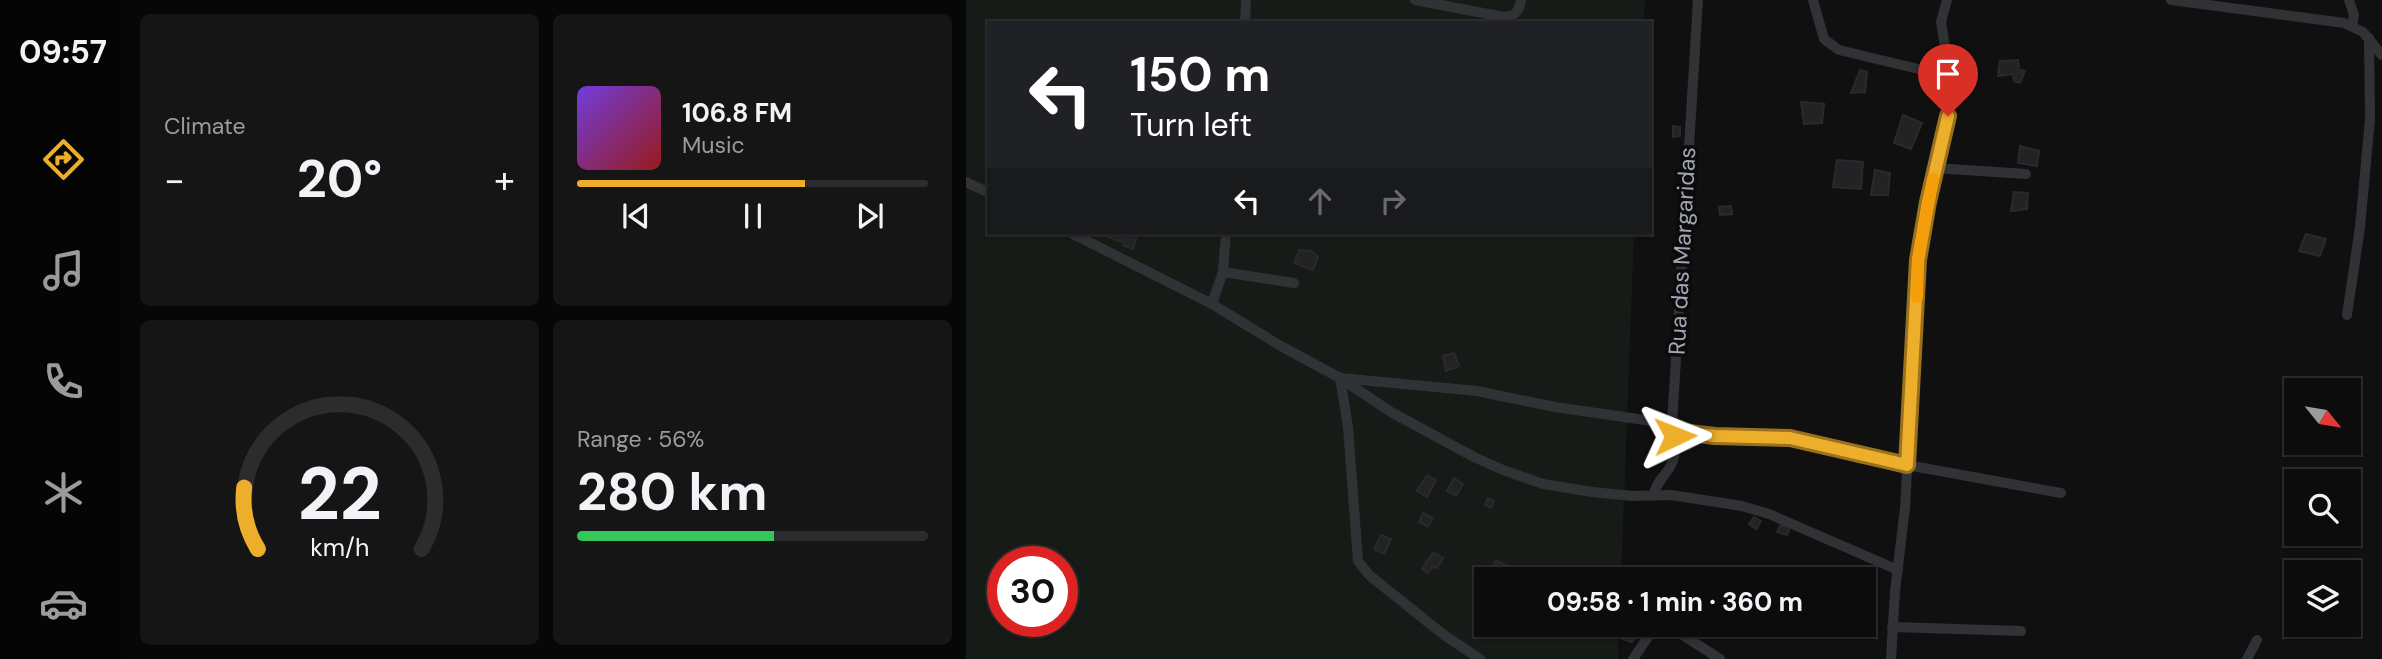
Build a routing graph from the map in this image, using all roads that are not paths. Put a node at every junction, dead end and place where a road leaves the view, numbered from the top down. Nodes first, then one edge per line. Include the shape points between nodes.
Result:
1 (1246, 0) edge
2 (1415, 0) edge
3 (1521, 0) edge
4 (1698, 0) edge
5 (1813, 0) edge
6 (1947, 0) edge
7 (2171, 0) edge
8 (2349, 0) edge
9 (1245, 21) edge
10 (2352, 26) junction
11 (2369, 38) junction
12 (2382, 55) edge
13 (1952, 77) junction
14 (1936, 168) junction
15 (2026, 174) dead end
16 (966, 182) edge
17 (987, 192) edge
18 (1075, 235) edge
19 (1226, 235) edge
20 (1223, 272) junction
21 (1294, 282) dead end
22 (1212, 304) junction
23 (2347, 314) dead end
24 (1340, 377) junction
25 (1673, 428) junction
26 (1907, 465) junction
27 (2061, 493) dead end
28 (1653, 496) junction
29 (1898, 570) junction
30 (1892, 627) junction
31 (2021, 631) dead end
32 (1648, 637) edge
33 (1686, 637) edge
34 (2257, 640) dead end
35 (1480, 659) edge
36 (1633, 659) edge
37 (1720, 659) edge
38 (1891, 659) edge
39 (2247, 659) edge

1 - 9 street
2 - 3 street via 1504,17 1518,10
4 - 25 street, Rua das Margaridas
5 - 13 street via 1824,39 1839,50
6 - 13 street via 1941,22
7 - 10 street
8 - 10 street
10 - 11 street
11 - 12 street
11 - 23 street via 2370,119
13 - 14 street via 1952,99
14 - 15 street
14 - 26 street via 1918,260
16 - 17 street
18 - 22 street
19 - 20 street
20 - 21 street
20 - 22 street
22 - 24 street
24 - 25 street via 1477,391
24 - 28 street via 1391,412 1503,470 1543,484
24 - 35 street via 1358,561 1369,575
25 - 26 street via 1715,436 1790,438
25 - 28 street, Rua das Margaridas via 1675,454
26 - 27 street
26 - 29 street
28 - 29 street via 1706,499 1769,514
29 - 30 street
30 - 31 street
30 - 38 street
32 - 36 street
33 - 37 street
34 - 39 street

